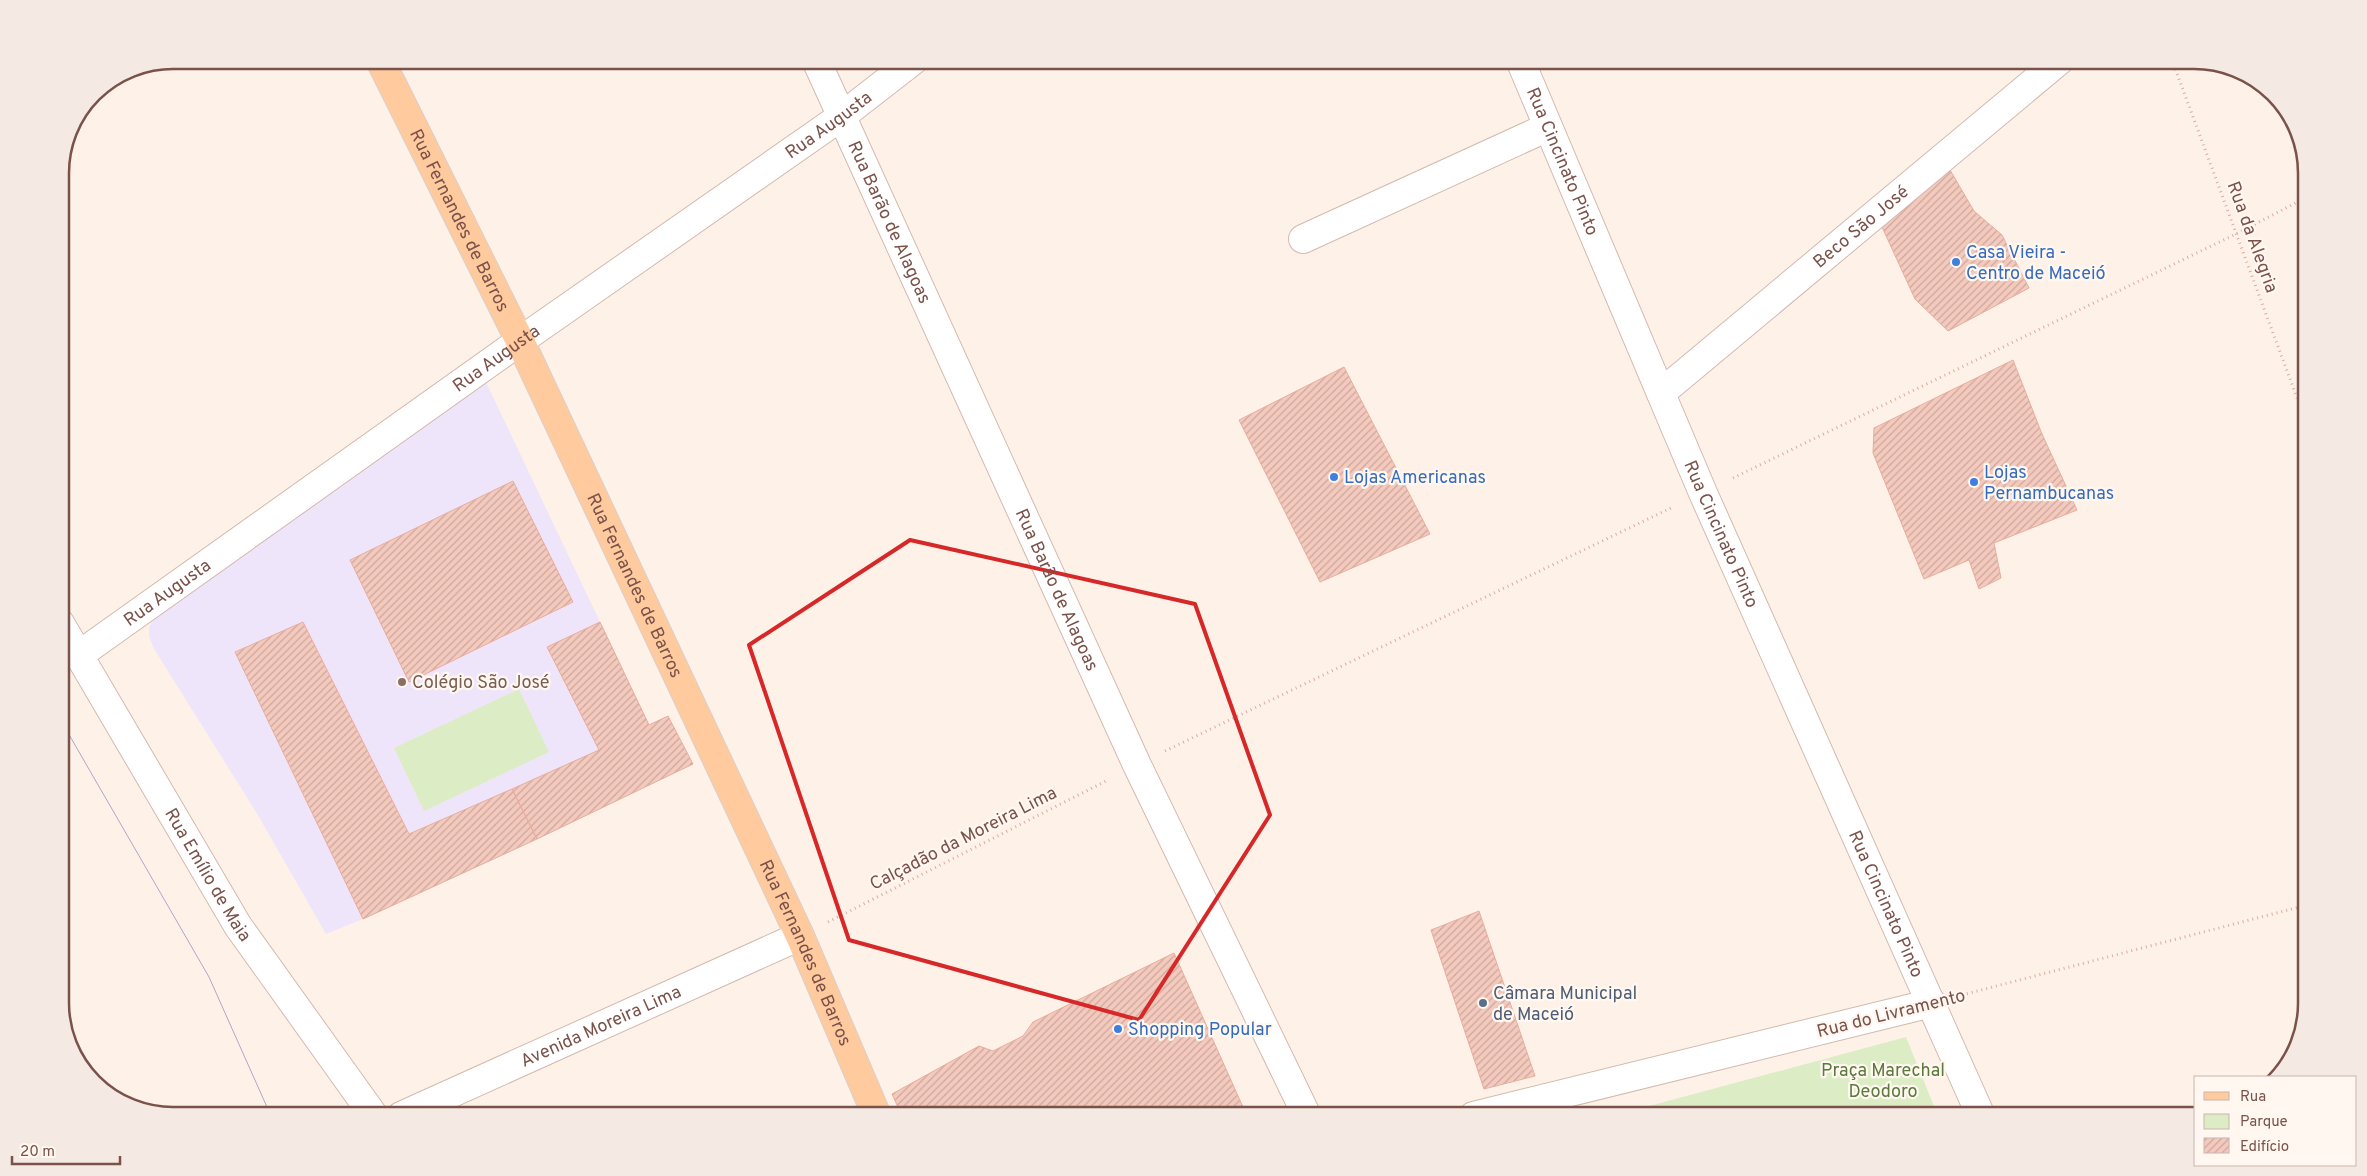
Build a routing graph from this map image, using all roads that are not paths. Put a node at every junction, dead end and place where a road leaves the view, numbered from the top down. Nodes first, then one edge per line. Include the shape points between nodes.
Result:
1 (384, 69) edge
2 (820, 69) edge
3 (902, 69) edge
4 (1524, 69) edge
5 (2049, 69) edge
6 (842, 116) junction
7 (1548, 127) junction
8 (1303, 239) dead end
9 (520, 341) junction
10 (1662, 393) junction
11 (69, 638) edge
12 (79, 654) junction
13 (800, 936) junction
14 (1932, 1003) junction
15 (368, 1107) edge
16 (421, 1107) edge
17 (873, 1107) edge
18 (1303, 1107) edge
19 (1510, 1107) edge
20 (1977, 1107) edge

1 - 9 main road, Rua Fernandes de Barros
2 - 6 street, Rua Barão de Alagoas
3 - 6 street, Rua Augusta
4 - 7 street, Rua Cincinato Pinto
5 - 10 street, Beco São José
6 - 9 street, Rua Augusta
6 - 18 street, Rua Barão de Alagoas via 1137,765
7 - 8 street
7 - 10 street, Rua Cincinato Pinto
9 - 12 street, Rua Augusta
9 - 13 main road, Rua Fernandes de Barros
10 - 14 street, Rua Cincinato Pinto via 1703,493
11 - 12 street, Rua Emílio de Maia
12 - 15 street, Rua Emílio de Maia via 238,926
13 - 16 street, Avenida Moreira Lima
13 - 17 main road, Rua Fernandes de Barros
14 - 19 street, Rua do Livramento
14 - 20 street, Rua Cincinato Pinto

